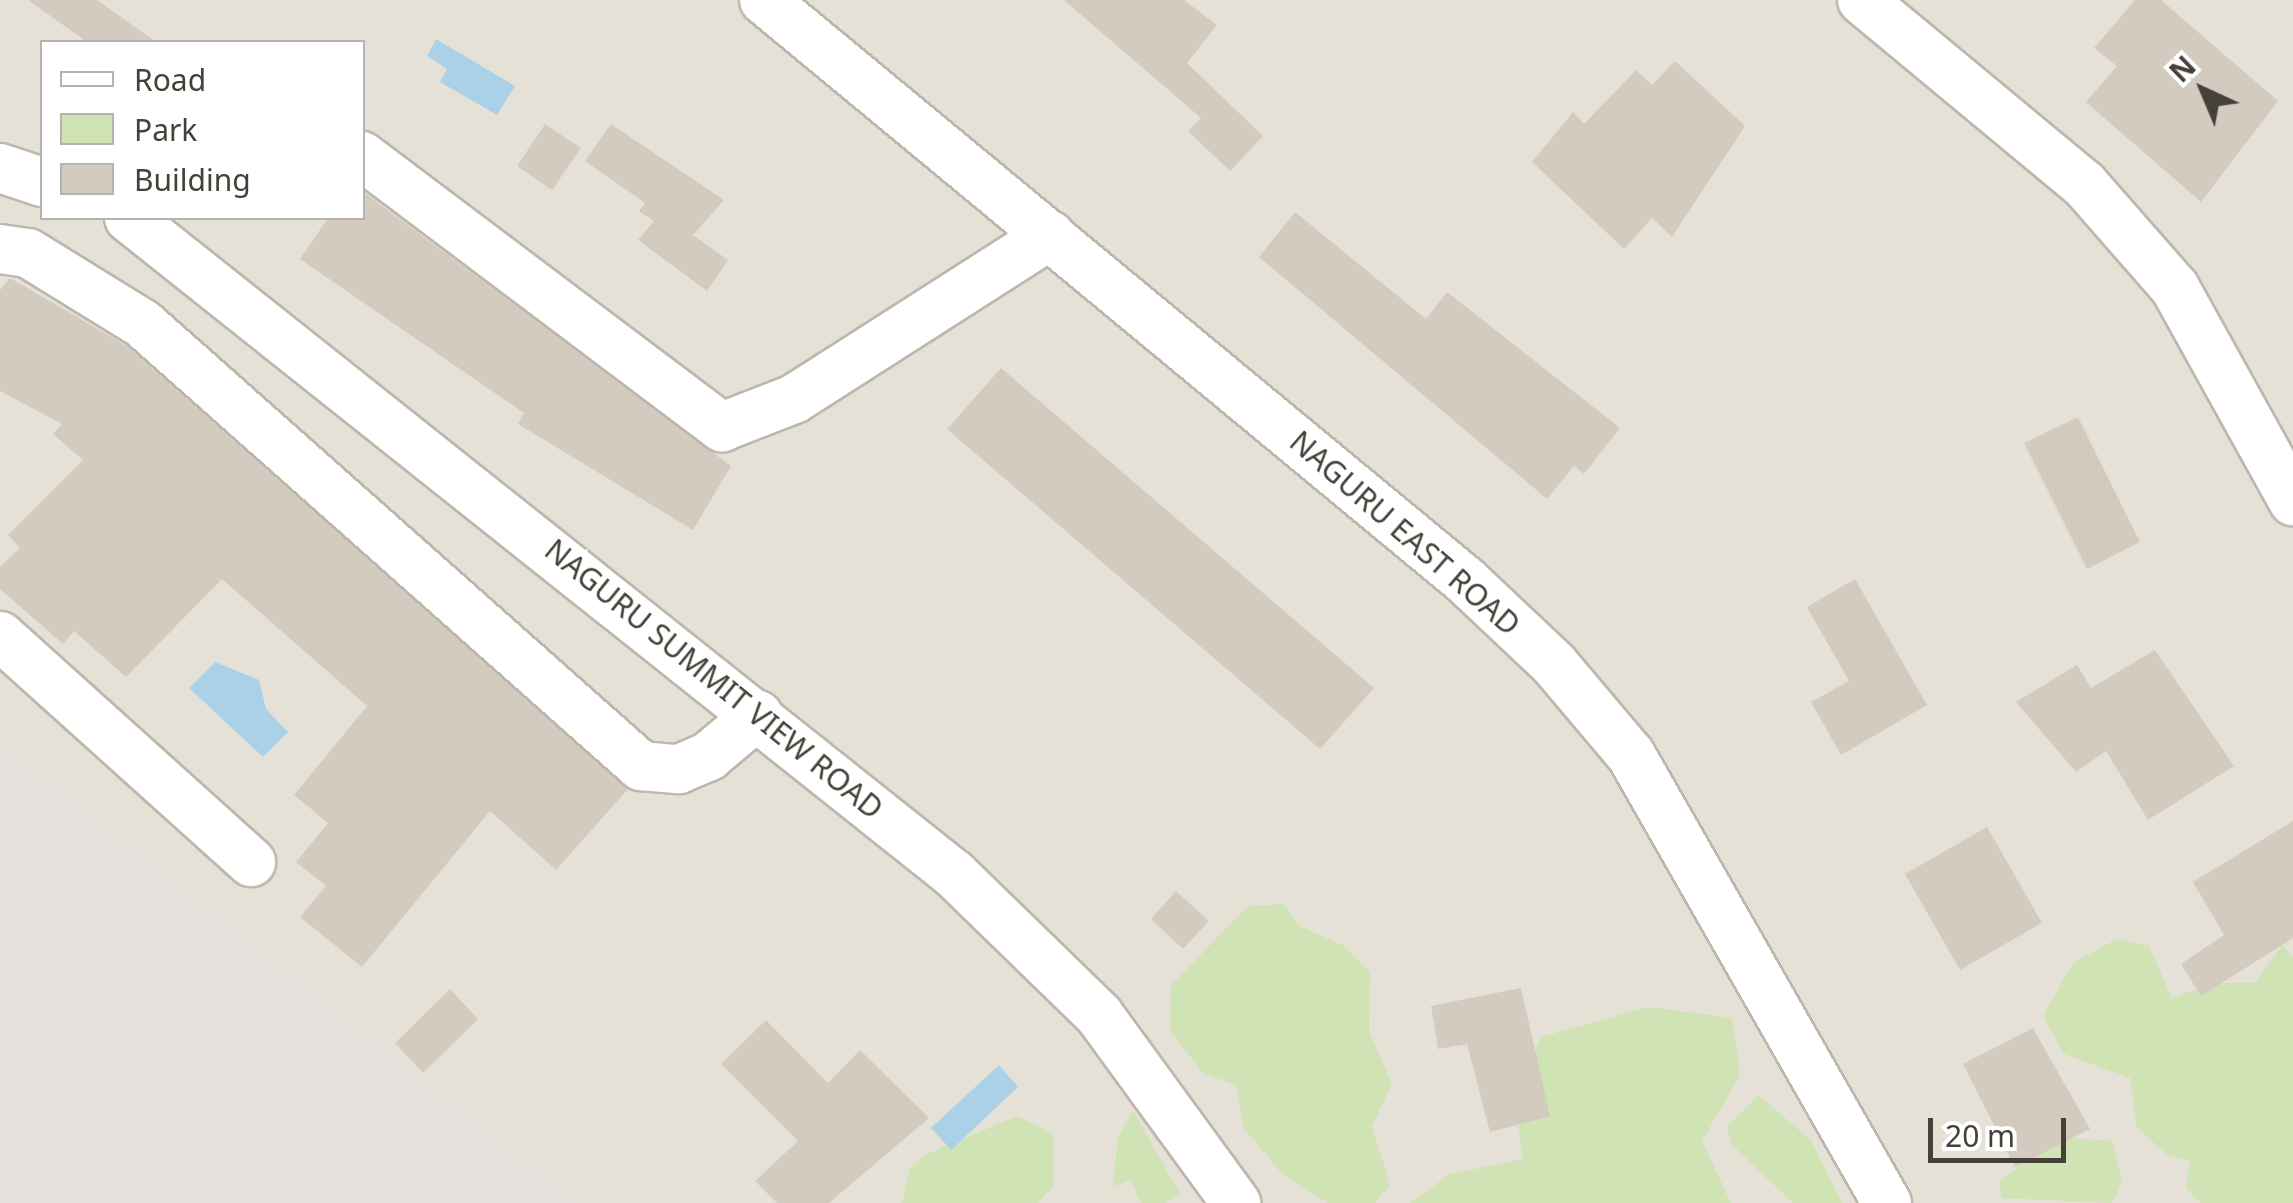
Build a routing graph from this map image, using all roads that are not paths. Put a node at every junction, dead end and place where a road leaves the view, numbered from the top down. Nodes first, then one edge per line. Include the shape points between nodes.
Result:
1 (764, 0) edge
2 (1862, 0) edge
3 (365, 158) edge
4 (0, 168) edge
5 (40, 181) edge
6 (132, 220) edge
7 (1050, 235) junction
8 (0, 249) edge
9 (2293, 501) edge
10 (0, 636) edge
11 (758, 715) junction
12 (251, 862) dead end
13 (1236, 1203) edge
14 (1887, 1203) edge

1 - 7 street, NAGURU EAST ROAD
2 - 9 street via 2084,184 2136,244 2184,304
3 - 7 street via 722,426 794,399
4 - 5 street
6 - 11 street, NAGURU SUMMIT VIEW ROAD
7 - 14 street, NAGURU EAST ROAD via 1554,664 1631,755
8 - 11 street via 28,253 143,324 641,766 679,769 710,756
10 - 12 street
11 - 13 street, NAGURU SUMMIT VIEW ROAD via 954,874 1099,1015

